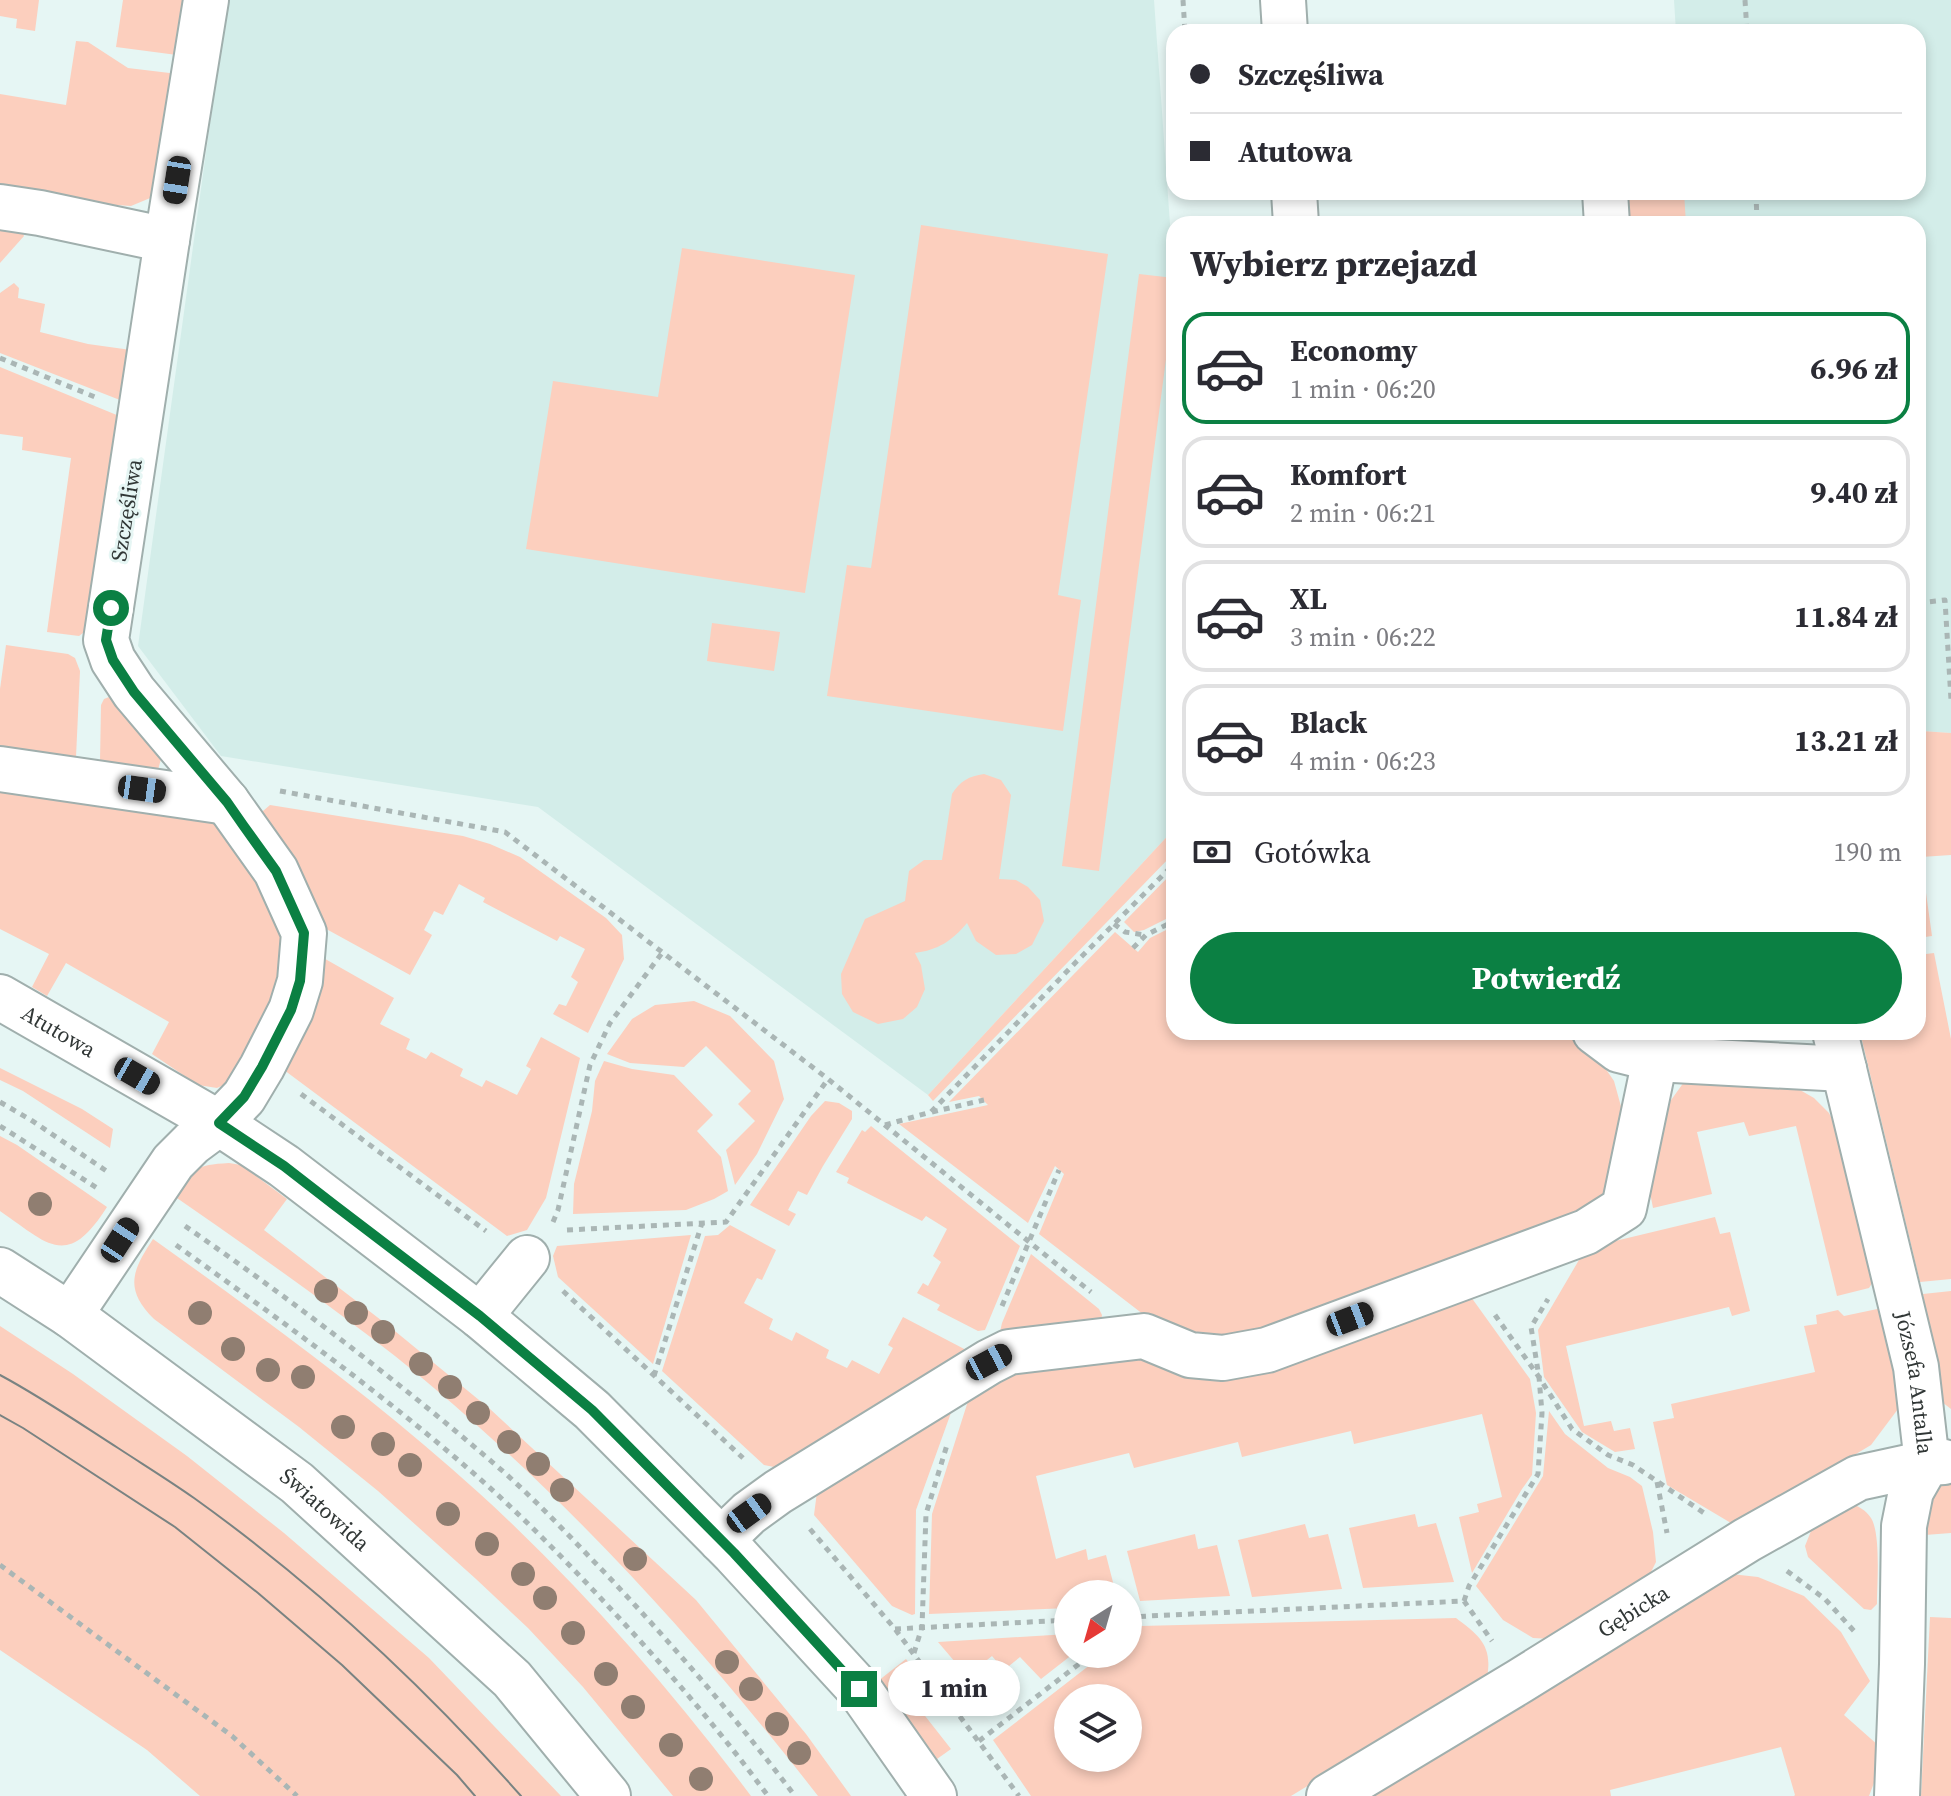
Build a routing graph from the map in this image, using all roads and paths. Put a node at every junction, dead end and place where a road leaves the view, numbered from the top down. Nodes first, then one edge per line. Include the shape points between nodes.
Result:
1 (206, 0) edge
2 (1183, 0) edge
3 (1283, 0) edge
4 (1745, 0) edge
5 (1184, 24) edge
6 (1284, 24) edge
7 (1746, 24) edge
8 (0, 207) edge
9 (167, 240) junction
10 (0, 358) edge
11 (141, 416) junction
12 (1926, 602) edge
13 (1951, 700) edge
14 (0, 769) edge
15 (217, 790) junction
16 (1166, 872) edge
17 (1114, 924) junction
18 (1166, 925) edge
19 (1146, 935) junction
20 (1133, 948) dead end
21 (662, 953) junction
22 (0, 997) edge
23 (1606, 1040) edge
24 (1840, 1050) edge
25 (1655, 1059) junction
26 (262, 1067) junction
27 (828, 1079) junction
28 (984, 1100) dead end
29 (0, 1102) edge
30 (931, 1112) junction
31 (219, 1123) junction
32 (884, 1125) junction
33 (0, 1126) edge
34 (1059, 1170) dead end
35 (154, 1212) junction
36 (702, 1223) junction
37 (1586, 1232) junction
38 (1029, 1240) junction
39 (538, 1244) junction
40 (0, 1270) edge
41 (1467, 1275) junction
42 (1001, 1308) dead end
43 (70, 1315) junction
44 (480, 1316) junction
45 (1144, 1336) junction
46 (970, 1374) junction
47 (654, 1376) dead end
48 (1539, 1377) junction
49 (1939, 1462) edge
50 (721, 1540) junction
51 (1747, 1540) junction
52 (0, 1565) edge
53 (1464, 1601) junction
54 (1142, 1617) edge
55 (1054, 1621) edge
56 (922, 1627) junction
57 (895, 1629) dead end
58 (914, 1653) dead end
59 (1902, 1654) junction
60 (1074, 1668) edge
61 (1520, 1681) junction
62 (979, 1741) dead end
63 (297, 1796) edge
64 (608, 1796) edge
65 (768, 1796) edge
66 (795, 1796) edge
67 (934, 1796) edge
68 (1329, 1796) edge
69 (1897, 1796) edge

1 - 9 street, Szczęśliwa
2 - 5 path
3 - 6 street
4 - 7 path
8 - 9 street
9 - 11 street, Szczęśliwa
10 - 11 path
11 - 15 street, Szczęśliwa via 106,640 134,692
12 - 13 path via 1945,600
14 - 15 street
15 - 21 path via 505,832
15 - 26 street, Szczęśliwa via 276,871 304,933 300,981 291,1010
16 - 17 path
17 - 19 path
17 - 30 path
18 - 19 path
19 - 20 path
21 - 27 path
21 - 39 path via 610,1023 590,1065 558,1210
22 - 31 street, Atutowa
23 - 25 street, Józsefa Antalla via 1619,1050
24 - 25 street, Józsefa Antalla
24 - 49 street, Józsefa Antalla
25 - 37 street via 1624,1208
26 - 31 street, Szczęśliwa
26 - 39 path via 505,1246
27 - 32 path
27 - 36 path via 726,1222
28 - 30 path
29 - 35 path
30 - 32 path
31 - 35 street, Szczęśliwa via 173,1162
31 - 44 street, Atutowa via 284,1166
32 - 38 path
33 - 35 path
34 - 38 path
35 - 43 street, Szczęśliwa
35 - 65 path via 488,1487 569,1564 655,1657
35 - 66 path via 282,1294 500,1469 668,1640
36 - 39 path
36 - 47 path
37 - 41 street
37 - 48 path via 1531,1327
38 - 42 path
38 - 45 path
39 - 44 street
40 - 43 street, Światowida
41 - 45 street via 1267,1350 1223,1358 1190,1355
41 - 48 path
43 - 64 street, Światowida via 297,1483 512,1679
44 - 50 street, Atutowa via 592,1410
45 - 46 street via 1009,1352
46 - 50 street via 778,1492
46 - 56 path via 926,1514
48 - 51 path via 1572,1429
48 - 53 path via 1538,1474
49 - 51 street, Gębicka via 1858,1478
49 - 59 street, Józsefa Antalla via 1911,1491 1904,1526
50 - 67 street, Atutowa via 859,1689
51 - 59 path via 1825,1599 1856,1634 1882,1653
51 - 61 street, Gębicka
52 - 63 path via 232,1736
53 - 54 path
53 - 61 path
55 - 56 path
56 - 57 path
56 - 58 path
59 - 69 street, Józsefa Antalla
60 - 62 path
61 - 68 street, Gębicka

